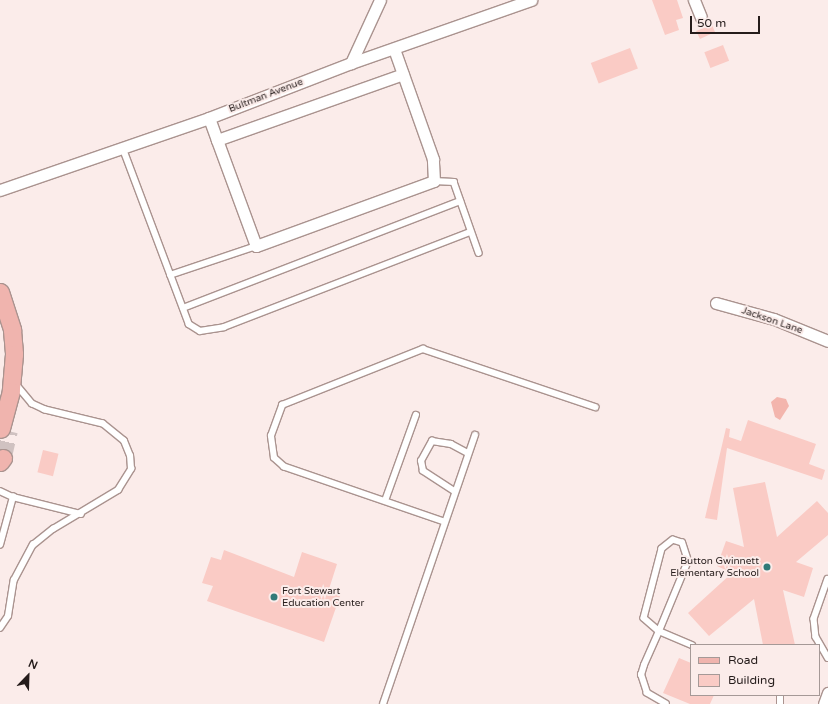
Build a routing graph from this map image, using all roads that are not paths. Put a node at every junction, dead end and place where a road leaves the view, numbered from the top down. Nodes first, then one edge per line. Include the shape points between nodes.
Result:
1 (380, 0) edge
2 (531, 0) edge
3 (694, 0) edge
4 (700, 18) dead end
5 (394, 49) junction
6 (350, 63) junction
7 (403, 74) junction
8 (209, 118) junction
9 (217, 140) junction
10 (123, 148) junction
11 (434, 181) junction
12 (0, 190) edge
13 (460, 201) junction
14 (470, 232) junction
15 (256, 246) junction
16 (479, 253) dead end
17 (170, 275) junction
18 (0, 292) edge
19 (716, 303) dead end
20 (183, 308) junction
21 (828, 341) edge
22 (12, 381) junction
23 (595, 407) dead end
24 (416, 415) dead end
25 (3, 424) tunnel mouth
26 (475, 435) dead end
27 (468, 453) junction
28 (0, 491) edge
29 (455, 492) junction
30 (13, 497) junction
31 (385, 501) junction
32 (80, 514) junction
33 (444, 522) junction
34 (0, 545) edge
35 (828, 579) edge
36 (0, 628) edge
37 (659, 631) junction
38 (690, 644) edge
39 (828, 658) edge
40 (828, 693) edge
41 (383, 704) edge
42 (666, 704) edge
43 (824, 704) edge

1 - 6 street
2 - 5 street, Bultman Avenue
3 - 4 street
5 - 6 street, Bultman Avenue
5 - 7 street
6 - 8 street, Bultman Avenue
7 - 9 street
7 - 11 street via 433,159
8 - 9 street
8 - 10 street, Bultman Avenue
9 - 15 street
10 - 12 street, Bultman Avenue
10 - 17 lane
11 - 13 lane via 454,182
11 - 15 street
13 - 14 lane
13 - 20 lane
14 - 16 lane
14 - 20 lane via 224,327 200,331 189,324
15 - 17 lane
17 - 20 lane
18 - 22 main road via 12,330
19 - 21 street, Jackson Lane via 774,319
22 - 25 main road
22 - 32 lane via 32,404 45,410 103,424 124,441 130,463 125,480 118,490
23 - 31 lane via 423,349 282,405 271,436 274,458 284,467
24 - 31 lane
26 - 27 lane
27 - 29 lane
27 - 29 lane via 451,444 432,441 421,461 423,471
28 - 30 lane
29 - 33 lane
30 - 32 lane
30 - 34 lane
31 - 33 lane
32 - 36 lane via 53,529 33,545 14,580 8,616
33 - 41 lane
35 - 39 lane via 814,619 816,637
37 - 37 lane via 688,561 682,543 672,540 662,549 643,612 644,618
37 - 38 lane
37 - 42 lane via 641,674 647,693
40 - 43 street

